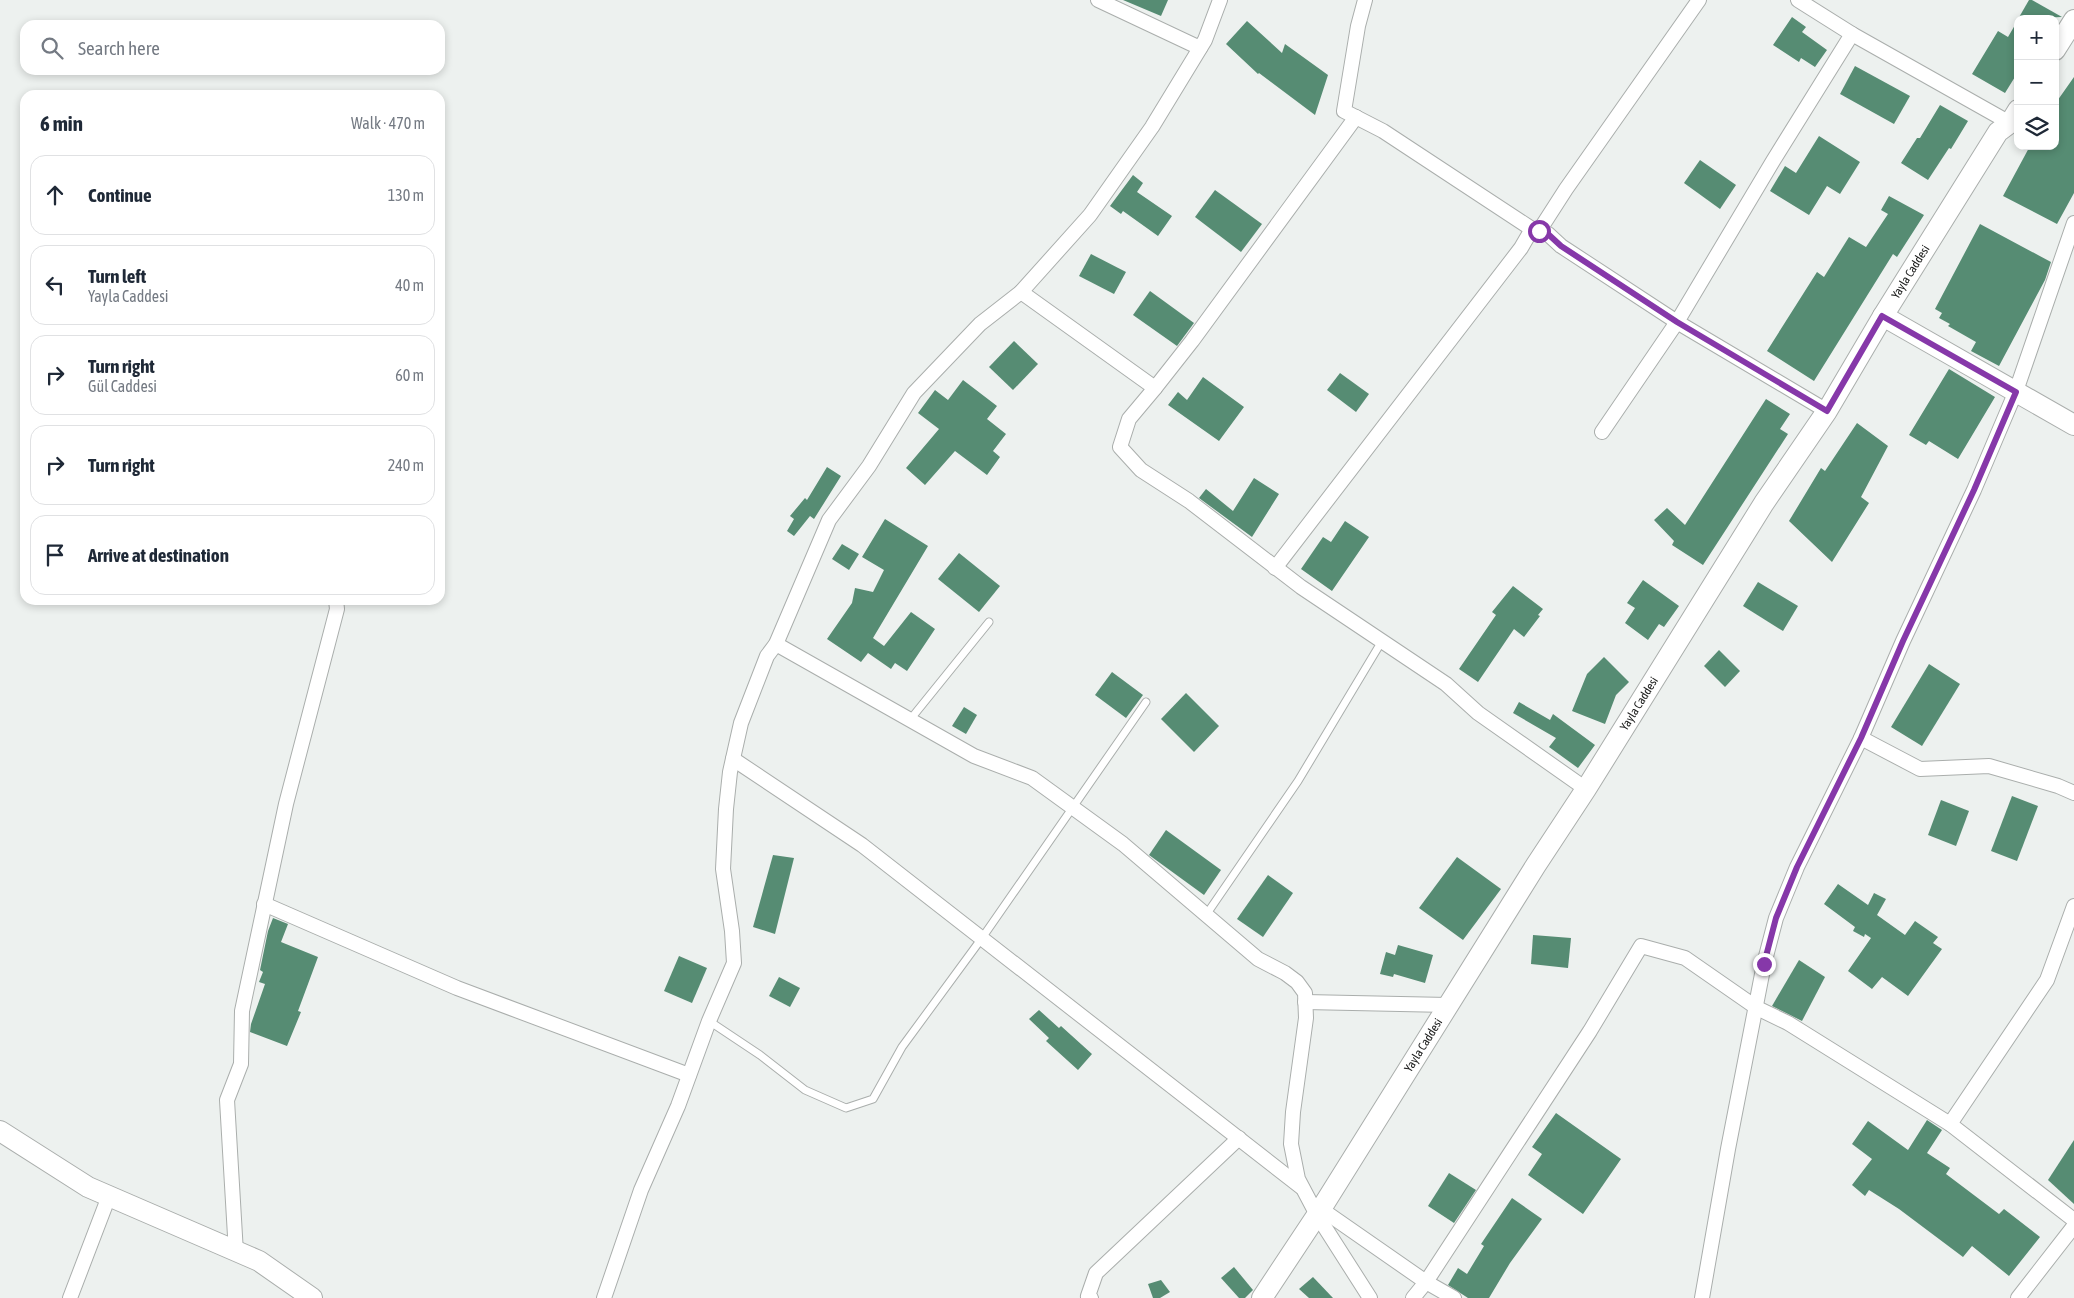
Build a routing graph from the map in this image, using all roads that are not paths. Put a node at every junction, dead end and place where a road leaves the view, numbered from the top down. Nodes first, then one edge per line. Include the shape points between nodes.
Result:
1 (1098, 0) edge
2 (1220, 0) edge
3 (1365, 0) edge
4 (1699, 0) edge
5 (1798, 0) edge
6 (2074, 20) edge
7 (1852, 34) junction
8 (2059, 44) edge
9 (1200, 48) junction
10 (1356, 117) junction
11 (2014, 117) edge
12 (2074, 223) edge
13 (1536, 230) junction
14 (1020, 292) junction
15 (1882, 316) junction
16 (1677, 322) junction
17 (1155, 388) junction
18 (2016, 392) junction
19 (1827, 411) junction
20 (2074, 425) edge
21 (1602, 432) dead end
22 (1275, 568) junction
23 (336, 605) edge
24 (989, 622) dead end
25 (1382, 641) junction
26 (776, 644) junction
27 (1146, 702) dead end
28 (909, 721) junction
29 (1861, 738) junction
30 (733, 759) junction
31 (1586, 789) junction
32 (2074, 793) edge
33 (1074, 807) junction
34 (264, 904) junction
35 (2074, 906) edge
36 (1206, 915) junction
37 (982, 938) junction
38 (1305, 1002) junction
39 (1448, 1004) junction
40 (1757, 1008) junction
41 (709, 1021) junction
42 (689, 1075) junction
43 (1950, 1124) junction
44 (0, 1132) edge
45 (1239, 1138) junction
46 (1303, 1188) junction
47 (109, 1196) junction
48 (1319, 1212) junction
49 (2074, 1220) edge
50 (2074, 1226) edge
51 (236, 1253) junction
52 (1426, 1282) junction
53 (70, 1298) edge
54 (312, 1298) edge
55 (604, 1298) edge
56 (1091, 1298) edge
57 (1262, 1298) edge
58 (1370, 1298) edge
59 (1413, 1298) edge
60 (1454, 1298) edge
61 (1702, 1298) edge
62 (2018, 1298) edge

1 - 9 street
2 - 9 street
3 - 10 street via 1344,111
4 - 13 street
5 - 7 street
6 - 8 street
7 - 11 street
7 - 16 street
9 - 14 street via 1152,126 1090,215
10 - 13 street
10 - 17 street
11 - 15 street, Yayla Caddesi via 1998,132
12 - 18 street
13 - 16 street via 1548,234 1561,246
13 - 22 street
14 - 17 street
14 - 26 street via 980,324 914,393 870,466 829,520
15 - 18 street
15 - 19 street, Yayla Caddesi
16 - 19 street
16 - 21 street
17 - 22 street via 1129,419 1120,447 1141,470 1189,500
18 - 20 street
18 - 29 street
19 - 31 street, Yayla Caddesi via 1764,503
22 - 25 street
23 - 34 street
24 - 28 lane
25 - 31 street via 1446,684 1478,713
25 - 36 lane via 1298,781
26 - 28 street
26 - 30 street via 767,656 741,723
27 - 33 lane
28 - 33 street via 974,756 1032,778
29 - 32 street via 1920,768 1989,766
29 - 40 street via 1797,867 1776,918
30 - 37 street via 862,844
30 - 41 street via 726,808 723,869 734,964
31 - 39 street, Yayla Caddesi
33 - 36 street
33 - 37 lane
34 - 42 street via 457,988
34 - 51 street via 242,1011 241,1064 227,1100
35 - 43 street via 2047,980
36 - 38 street via 1258,959 1297,982 1305,993
37 - 41 lane via 902,1047 872,1099 846,1108 805,1090
37 - 45 street
38 - 39 street
38 - 46 street via 1306,1018 1291,1144
39 - 48 street, Yayla Caddesi
40 - 43 street via 1788,1023
40 - 52 street via 1684,958 1642,946
40 - 61 street
41 - 42 street
42 - 55 street via 641,1190
43 - 49 street
44 - 47 street via 88,1187
45 - 46 street
45 - 56 street via 1096,1273 1088,1296
46 - 48 street
47 - 51 street
47 - 53 street
48 - 52 street
48 - 57 street, Yayla Caddesi
48 - 58 street
50 - 62 street
51 - 54 street via 259,1261
52 - 59 street
52 - 60 street

